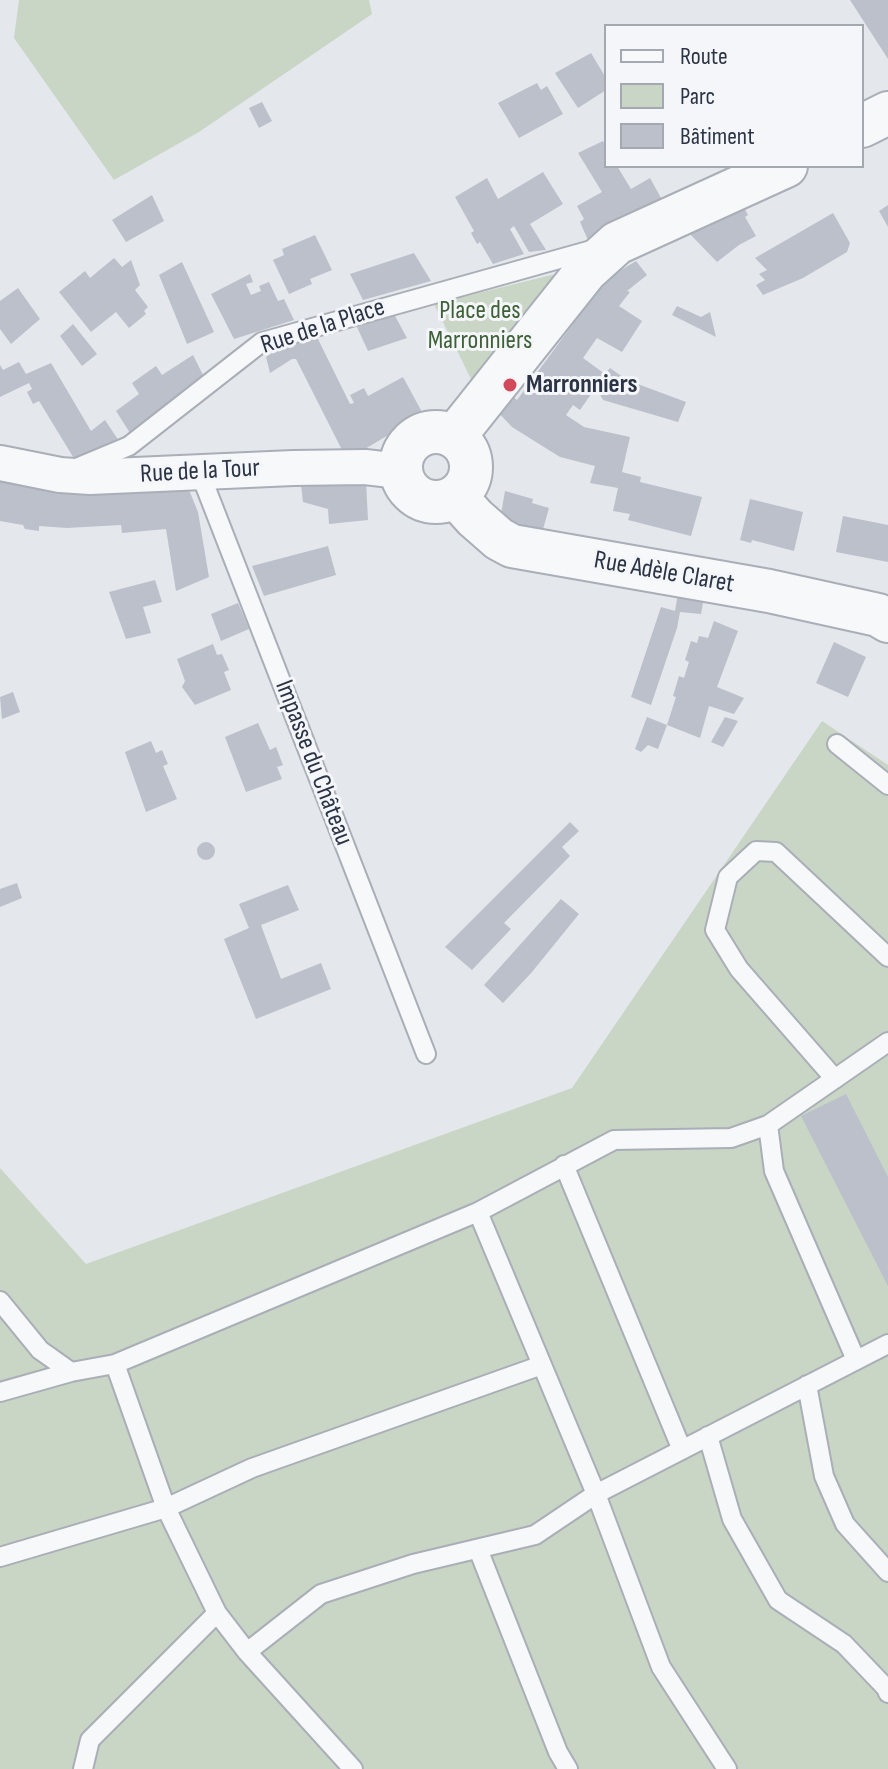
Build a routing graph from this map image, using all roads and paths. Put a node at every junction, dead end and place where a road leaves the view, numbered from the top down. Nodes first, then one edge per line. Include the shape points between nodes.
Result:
1 (888, 113) edge
2 (864, 125) edge
3 (782, 168) edge
4 (617, 243) junction
5 (454, 437) junction
6 (0, 463) edge
7 (400, 471) junction
8 (200, 473) junction
9 (60, 475) junction
10 (456, 497) junction
11 (888, 621) edge
12 (837, 744) dead end
13 (888, 785) edge
14 (888, 957) edge
15 (888, 1042) edge
16 (426, 1054) dead end
17 (835, 1079) junction
18 (768, 1125) junction
19 (564, 1165) junction
20 (478, 1212) junction
21 (0, 1301) edge
22 (888, 1344) edge
23 (856, 1360) junction
24 (115, 1364) junction
25 (542, 1365) junction
26 (71, 1372) junction
27 (807, 1385) junction
28 (2, 1389) edge
29 (708, 1436) junction
30 (682, 1450) junction
31 (596, 1494) junction
32 (166, 1508) junction
33 (478, 1549) junction
34 (0, 1557) edge
35 (888, 1572) edge
36 (217, 1613) junction
37 (247, 1652) junction
38 (888, 1693) edge
39 (83, 1769) edge
40 (353, 1769) edge
41 (568, 1769) edge
42 (727, 1769) edge

1 - 2 street
3 - 4 street
4 - 5 street via 586,271
4 - 9 lane, Rue de la Place via 262,342 129,446
5 - 7 street via 441,432 416,438 407,447
5 - 10 street via 471,462 470,478
6 - 9 street, Rue de la Tour
7 - 8 street, Rue de la Tour via 365,467
7 - 10 street via 409,490 426,502
8 - 9 street, Rue de la Tour
8 - 16 lane, Impasse du Château
10 - 11 street, Rue Adèle Claret via 512,546 769,591
12 - 13 lane
14 - 17 lane via 776,852 756,851 728,877 715,930 739,969
15 - 17 lane
17 - 18 lane
18 - 19 lane via 731,1138 614,1140
18 - 23 lane via 774,1171
19 - 20 lane
19 - 30 lane
20 - 24 lane
20 - 25 lane
21 - 26 lane via 40,1350
22 - 23 lane
23 - 27 lane
24 - 26 lane
24 - 32 lane
25 - 31 lane
25 - 32 lane via 252,1468
26 - 28 lane
27 - 29 lane
27 - 35 lane via 824,1476 845,1524
29 - 30 lane
29 - 38 lane via 732,1519 778,1600 844,1644
30 - 31 lane
31 - 33 lane via 535,1535
31 - 42 lane via 661,1667
32 - 34 lane
32 - 36 lane
33 - 37 lane via 321,1594
33 - 41 lane
36 - 37 lane
36 - 39 lane via 90,1740
37 - 40 lane

